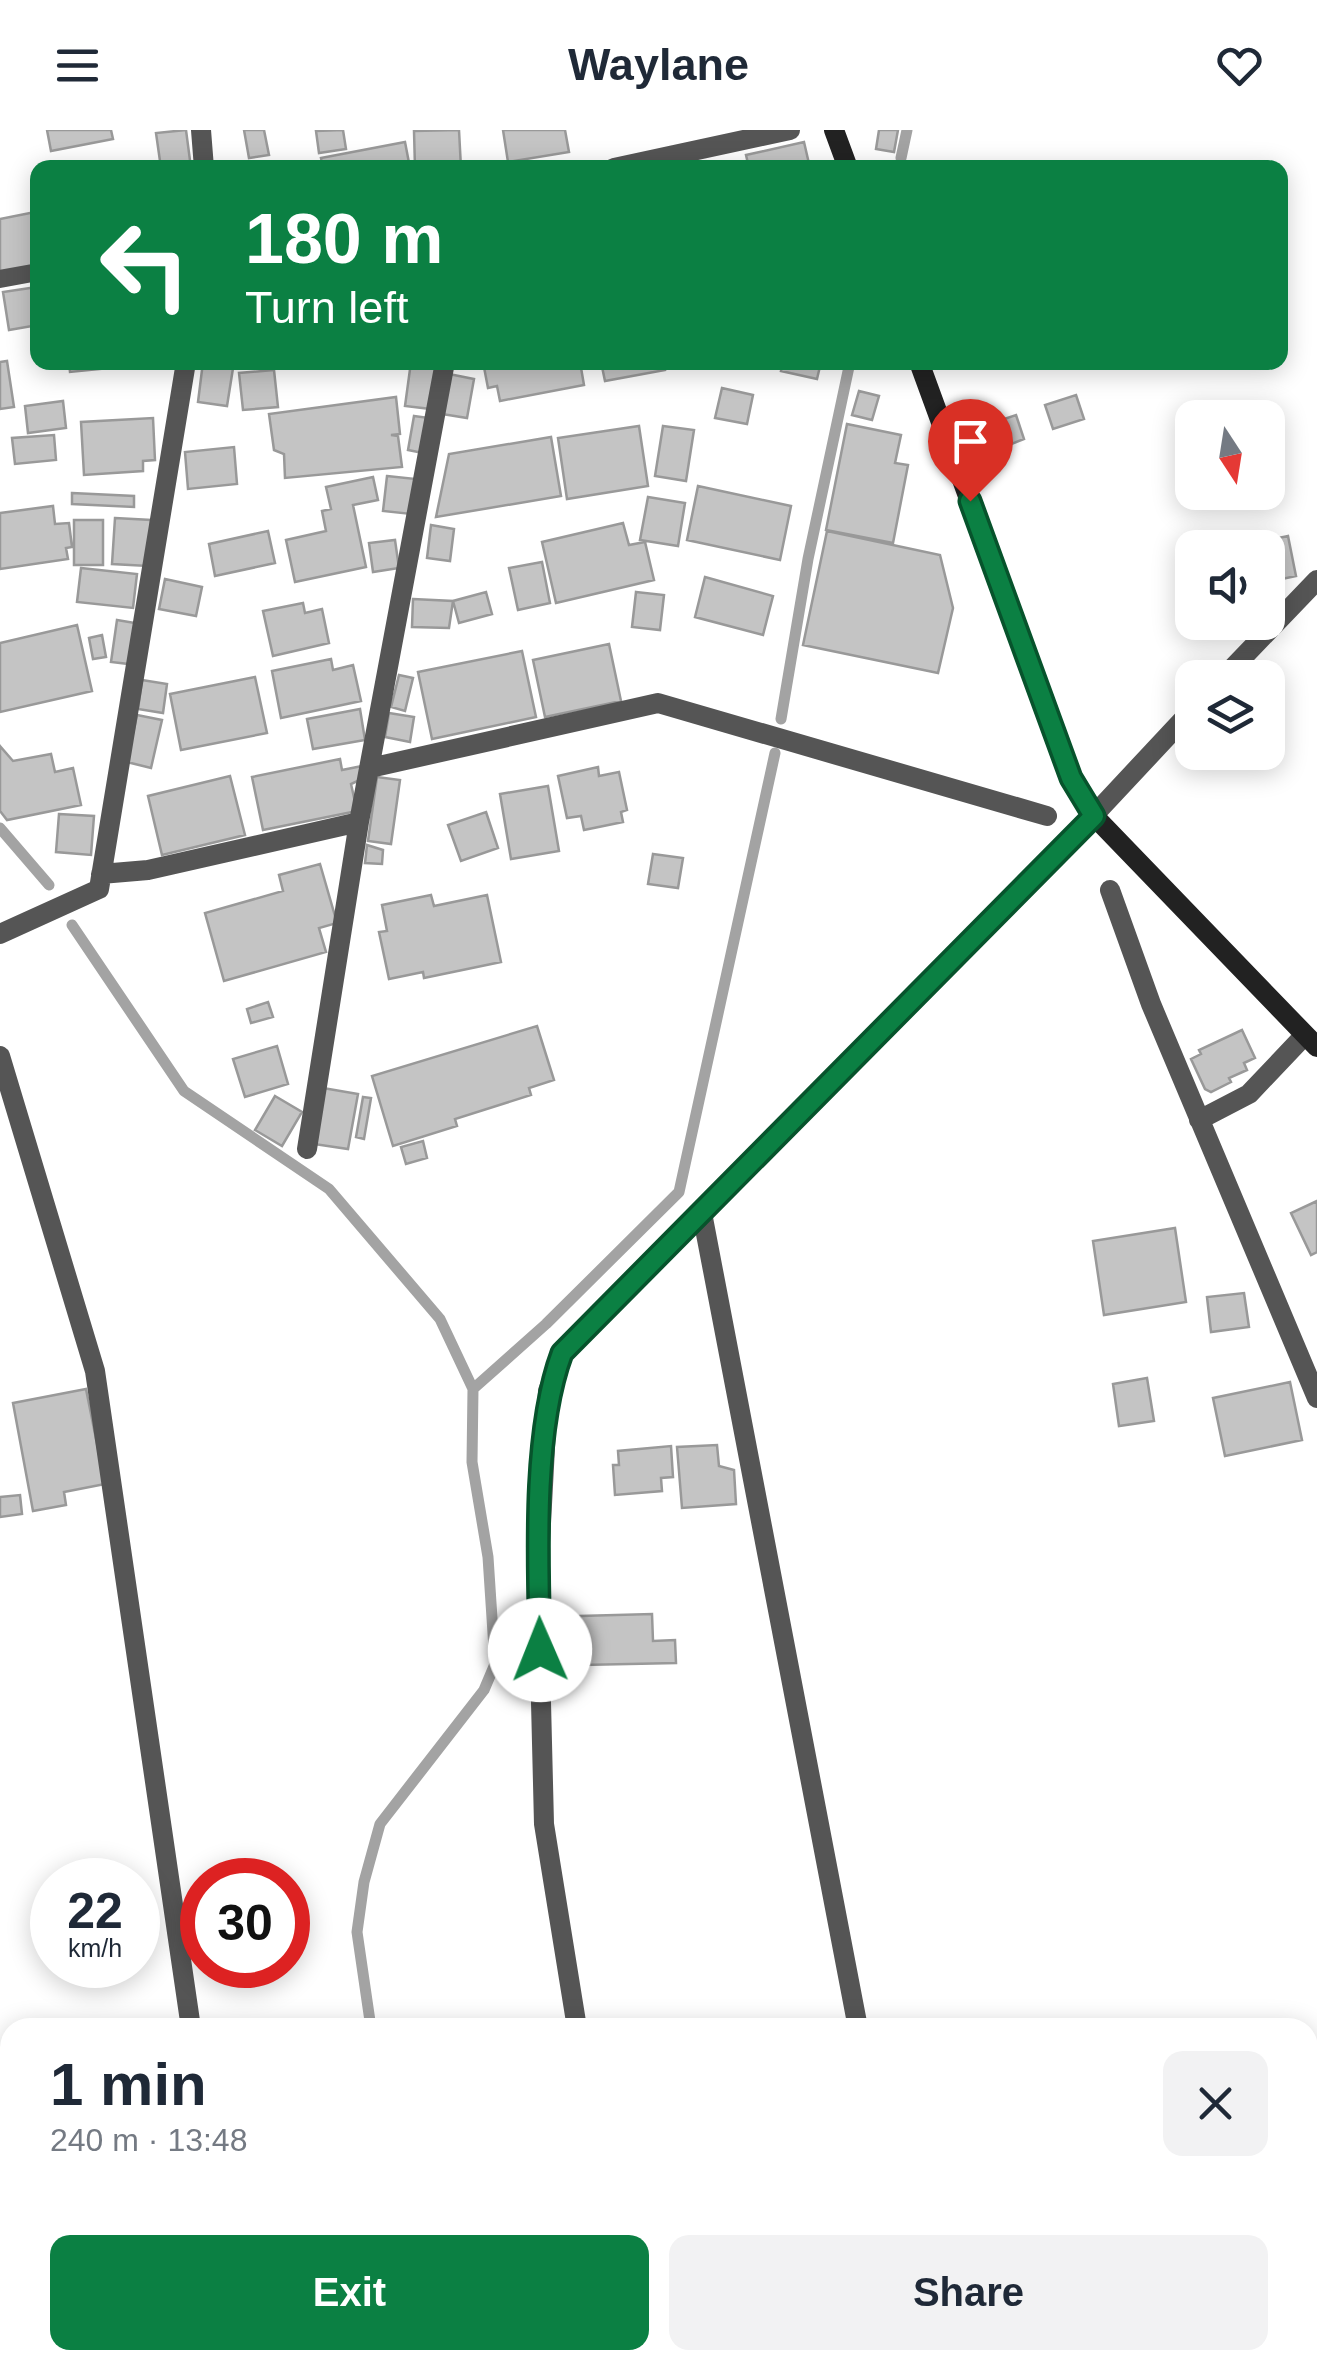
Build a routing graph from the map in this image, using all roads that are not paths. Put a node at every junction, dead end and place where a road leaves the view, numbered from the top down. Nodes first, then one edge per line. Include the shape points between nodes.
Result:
1 (202, 130) edge
2 (790, 130) edge
3 (834, 130) edge
4 (204, 160) edge
5 (651, 160) edge
6 (845, 160) edge
7 (30, 273) edge
8 (0, 279) edge
9 (185, 370) edge
10 (443, 370) edge
11 (922, 370) edge
12 (1317, 580) edge
13 (1240, 660) edge
14 (1175, 728) edge
15 (370, 768) junction
16 (1047, 816) dead end
17 (1094, 816) junction
18 (359, 822) junction
19 (101, 874) junction
20 (1110, 890) dead end
21 (0, 934) edge
22 (1310, 1041) edge
23 (0, 1056) edge
24 (1199, 1120) junction
25 (307, 1150) dead end
26 (702, 1213) junction
27 (1317, 1398) edge
28 (190, 2018) edge
29 (575, 2018) edge
30 (856, 2018) edge

1 - 4 street
2 - 5 street
3 - 6 street
7 - 8 lane
9 - 19 street
10 - 15 street
11 - 17 street via 1071,778
12 - 13 street
14 - 17 street
15 - 16 street via 658,703
15 - 18 street
17 - 22 street
17 - 26 street
18 - 19 street via 148,870
18 - 25 street
19 - 21 street via 99,889
20 - 24 street
22 - 24 street via 1250,1094
23 - 28 street via 95,1371
24 - 27 street
26 - 29 street via 562,1353 548,1391 538,1580 544,1824
26 - 30 street

